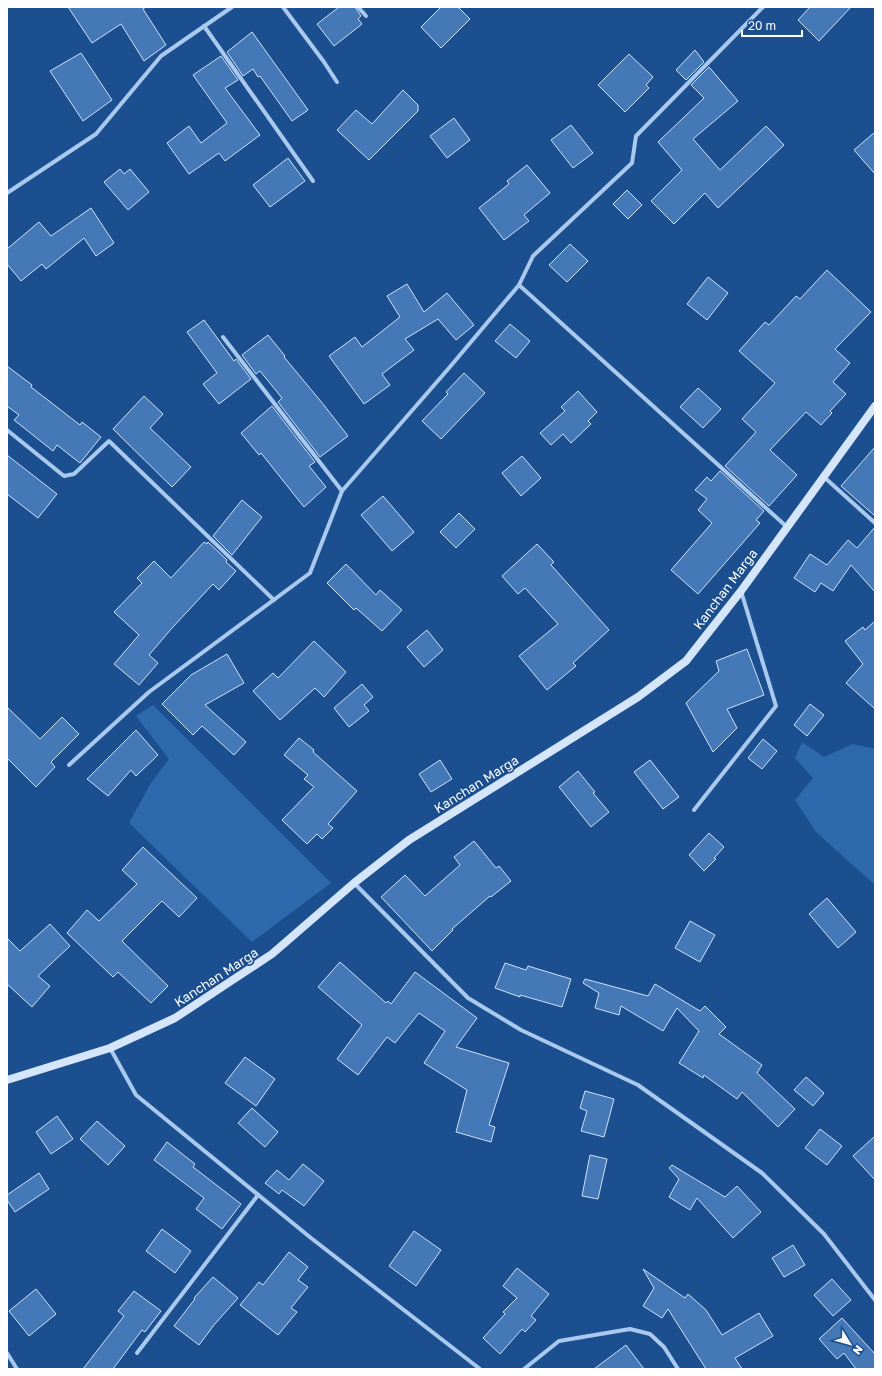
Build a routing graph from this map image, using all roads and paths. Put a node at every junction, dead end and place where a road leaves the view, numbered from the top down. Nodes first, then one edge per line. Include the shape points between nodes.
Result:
1 (232, 7) edge
2 (283, 7) edge
3 (358, 7) edge
4 (763, 7) edge
5 (366, 16) dead end
6 (204, 26) junction
7 (337, 82) dead end
8 (313, 181) dead end
9 (7, 193) edge
10 (519, 285) junction
11 (223, 337) dead end
12 (875, 406) edge
13 (7, 430) edge
14 (824, 477) junction
15 (342, 490) junction
16 (875, 523) edge
17 (787, 527) junction
18 (741, 591) junction
19 (274, 600) junction
20 (69, 765) dead end
21 (694, 810) dead end
22 (354, 883) junction
23 (110, 1048) junction
24 (7, 1080) edge
25 (258, 1195) junction
26 (875, 1300) edge
27 (7, 1353) edge
28 (137, 1353) dead end
29 (17, 1369) edge
30 (480, 1369) edge
31 (524, 1369) edge
32 (678, 1369) edge

1 - 6 street
2 - 7 street
3 - 5 street
4 - 10 street via 636,136 632,163 533,256
6 - 8 street
6 - 9 street via 161,56 96,134
10 - 15 street
10 - 17 street
11 - 15 street
12 - 14 main road, Kanchan Marga
13 - 19 street via 64,476 74,474 109,442
14 - 16 street
14 - 17 main road, Kanchan Marga
15 - 19 street via 310,573
17 - 18 main road, Kanchan Marga
18 - 21 street via 776,706
18 - 22 main road, Kanchan Marga via 686,661 638,697 409,840
19 - 20 street via 149,692
22 - 23 main road, Kanchan Marga via 272,954 175,1018
22 - 26 street via 468,998 521,1030 638,1085 762,1173 824,1234
23 - 24 main road, Kanchan Marga
23 - 25 street via 136,1095
25 - 28 street
25 - 30 street
27 - 29 street
31 - 32 street via 559,1341 630,1329 650,1334 664,1347

